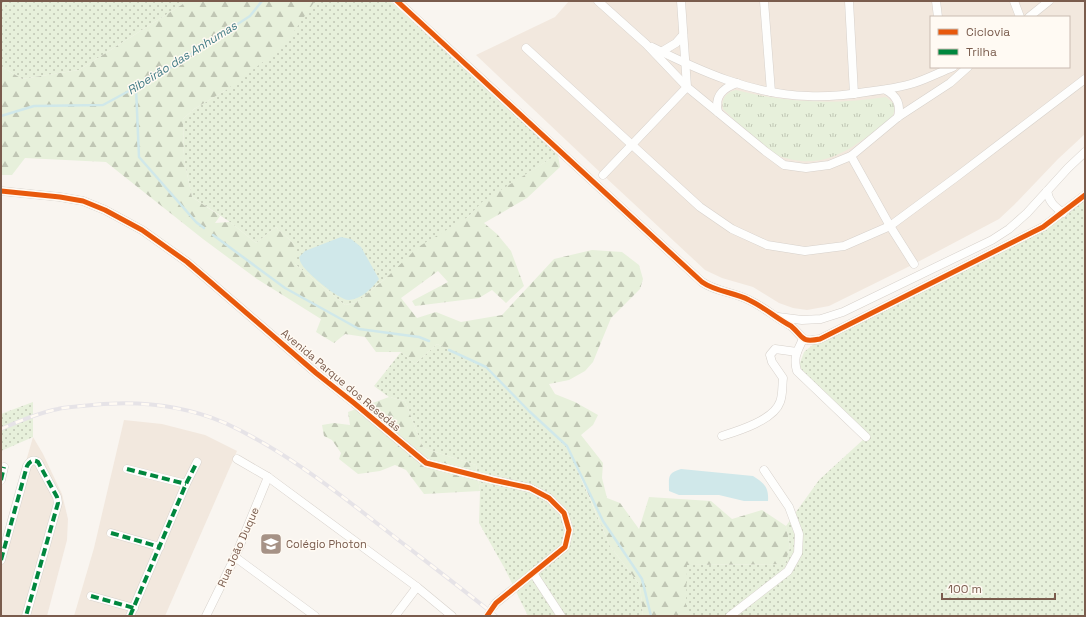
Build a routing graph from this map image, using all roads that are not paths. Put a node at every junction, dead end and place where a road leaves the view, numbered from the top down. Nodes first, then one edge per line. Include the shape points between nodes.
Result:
1 (397, 1) edge
2 (598, 1) edge
3 (681, 1) edge
4 (764, 1) edge
5 (849, 1) edge
6 (936, 1) edge
7 (1014, 1) edge
8 (1049, 1) edge
9 (938, 16) edge
10 (1020, 16) edge
11 (1030, 16) edge
12 (683, 35) junction
13 (646, 44) junction
14 (526, 48) dead end
15 (661, 52) junction
16 (685, 63) junction
17 (967, 68) edge
18 (943, 69) edge
19 (1085, 79) edge
20 (737, 83) junction
21 (950, 83) junction
22 (687, 87) junction
23 (886, 90) junction
24 (771, 92) junction
25 (854, 94) junction
26 (718, 112) junction
27 (898, 117) junction
28 (632, 144) junction
29 (1085, 152) edge
30 (851, 156) junction
31 (602, 175) dead end
32 (1, 191) edge
33 (1047, 191) junction
34 (1085, 195) edge
35 (1063, 213) junction
36 (890, 226) junction
37 (914, 264) dead end
38 (773, 316) junction
39 (803, 339) junction
40 (797, 352) junction
41 (722, 436) dead end
42 (866, 437) dead end
43 (237, 459) dead end
44 (197, 462) dead end
45 (4, 467) dead end
46 (127, 469) dead end
47 (764, 470) dead end
48 (268, 477) junction
49 (1, 480) edge
50 (186, 484) junction
51 (111, 533) dead end
52 (160, 547) junction
53 (235, 556) junction
54 (1, 560) edge
55 (533, 573) junction
56 (417, 587) junction
57 (91, 596) dead end
58 (493, 607) tunnel mouth
59 (134, 608) junction
60 (26, 616) edge
61 (130, 616) edge
62 (206, 616) edge
63 (315, 616) edge
64 (395, 616) edge
65 (452, 616) edge
66 (562, 616) edge
67 (730, 616) edge

1 - 38 street via 702,282 710,288 751,300
2 - 13 street
3 - 12 street
4 - 24 street
5 - 25 street
6 - 9 street
7 - 10 street
8 - 11 street
12 - 15 street via 676,44
12 - 16 street
13 - 15 street
13 - 22 street
14 - 28 street
15 - 16 street
16 - 20 street
16 - 22 street
17 - 21 street
18 - 21 street
18 - 23 street via 914,83
19 - 36 street
20 - 24 street
20 - 26 street via 727,87 720,94 716,103
21 - 27 street
22 - 26 street
22 - 28 street
23 - 25 street
23 - 27 street via 893,94 897,101
24 - 25 street via 806,96
26 - 30 street via 784,165 806,168 829,165
27 - 30 street
28 - 31 street
28 - 36 street via 700,207 732,229 767,245 805,251 844,246
29 - 33 street
30 - 36 street
32 - 55 street, Avenida Parque dos Resedás via 83,201 142,230 202,275 426,463 530,488 549,498 564,513 569,530 565,547
33 - 35 street via 1051,204
33 - 38 street via 1027,213 992,240 843,312 821,319 802,320
34 - 35 street
35 - 39 street via 1043,227 820,339
36 - 37 street
38 - 39 street via 791,326
39 - 40 street
40 - 41 street via 775,349 770,355 783,378 780,403 770,415 746,429
40 - 42 street via 794,362 797,371
43 - 48 street
44 - 50 street
45 - 49 street
46 - 50 street
47 - 67 street via 789,507 799,534 798,553 788,571
48 - 53 street, Rua João Duque
48 - 56 street
50 - 52 street
51 - 52 street
52 - 59 street
53 - 62 street, Rua João Duque
53 - 63 street
54 - 60 street via 27,466 35,460 58,503
55 - 58 street, Avenida Parque dos Resedás
55 - 66 street
56 - 64 street
56 - 65 street
57 - 59 street
59 - 61 street

